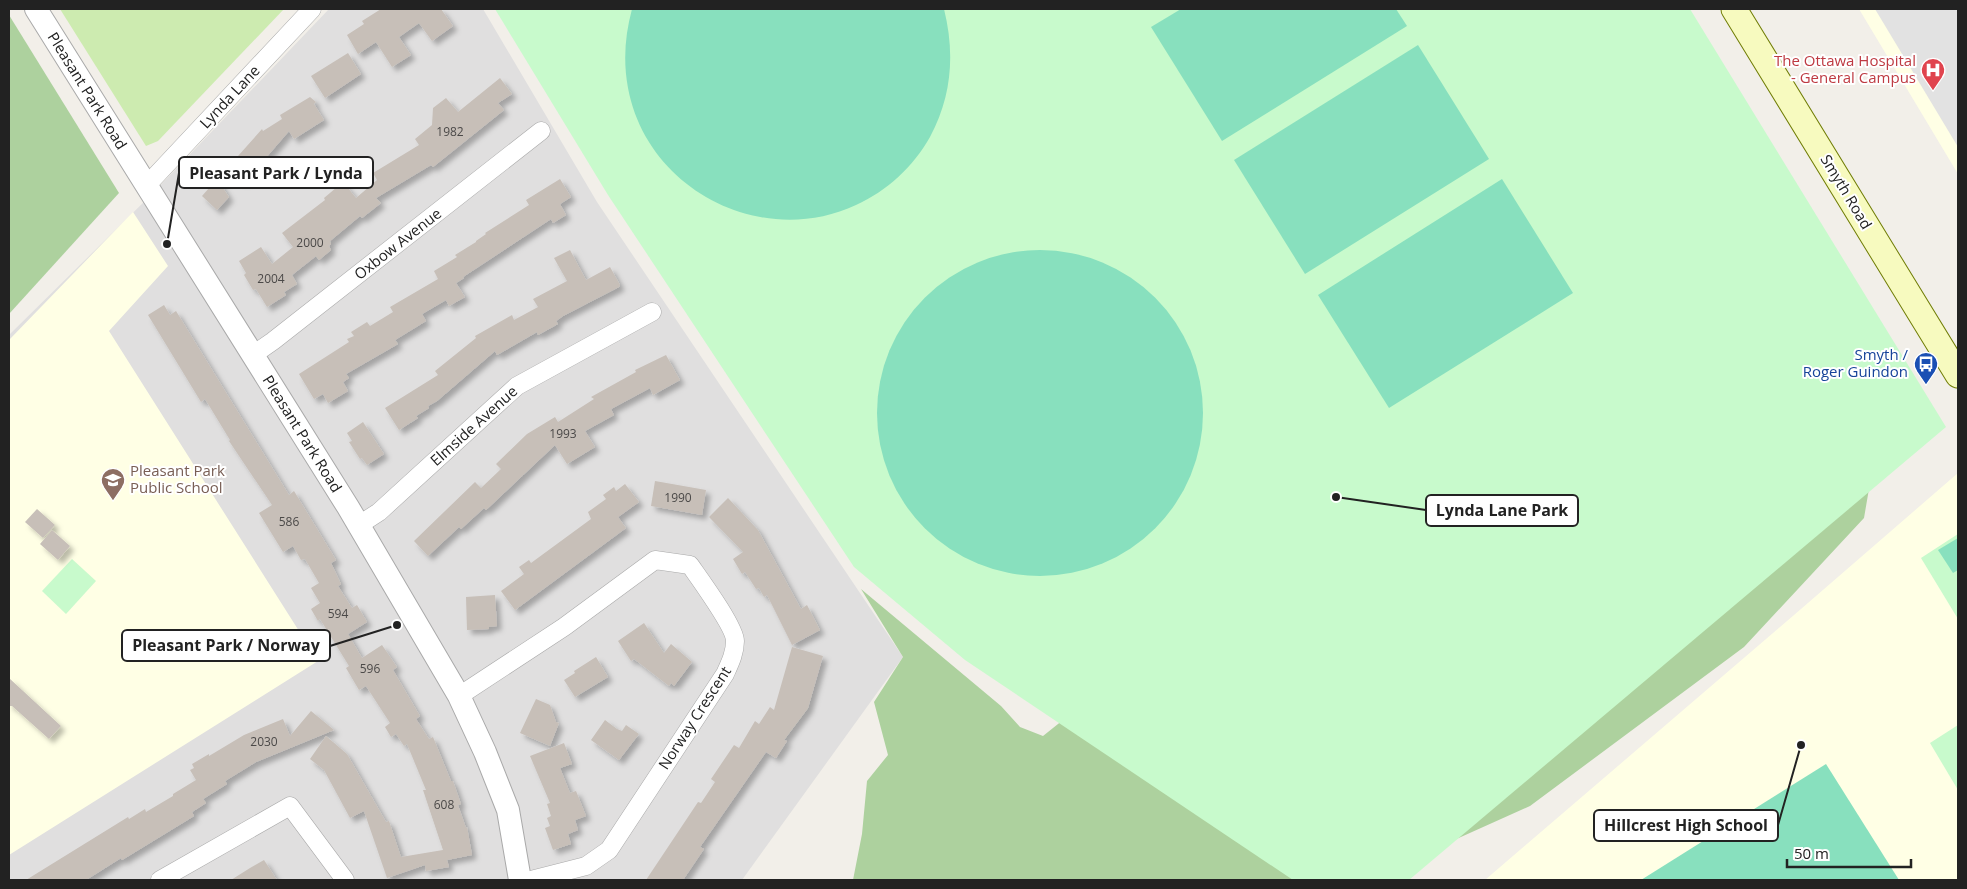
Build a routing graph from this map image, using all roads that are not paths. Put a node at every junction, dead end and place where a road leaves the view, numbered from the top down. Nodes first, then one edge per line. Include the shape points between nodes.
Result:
1 (36, 9) edge
2 (312, 9) edge
3 (1734, 9) edge
4 (541, 131) dead end
5 (147, 185) junction
6 (652, 312) dead end
7 (253, 355) junction
8 (1958, 375) edge
9 (359, 525) junction
10 (459, 696) junction
11 (160, 880) edge
12 (345, 880) edge
13 (520, 880) edge
14 (532, 880) edge

1 - 5 street, Pleasant Park Road
2 - 5 street, Lynda Lane
3 - 8 main road, Smyth Road
4 - 7 street, Oxbow Avenue
5 - 7 street, Pleasant Park Road
6 - 9 street, Elmside Avenue via 518,386 379,512
7 - 9 street, Pleasant Park Road
9 - 10 street, Pleasant Park Road
10 - 13 street, Pleasant Park Road via 508,810
10 - 14 street, Norway Crescent via 564,628 654,560 690,565 713,597 736,639 725,674 608,850 586,866
11 - 12 street via 290,806

